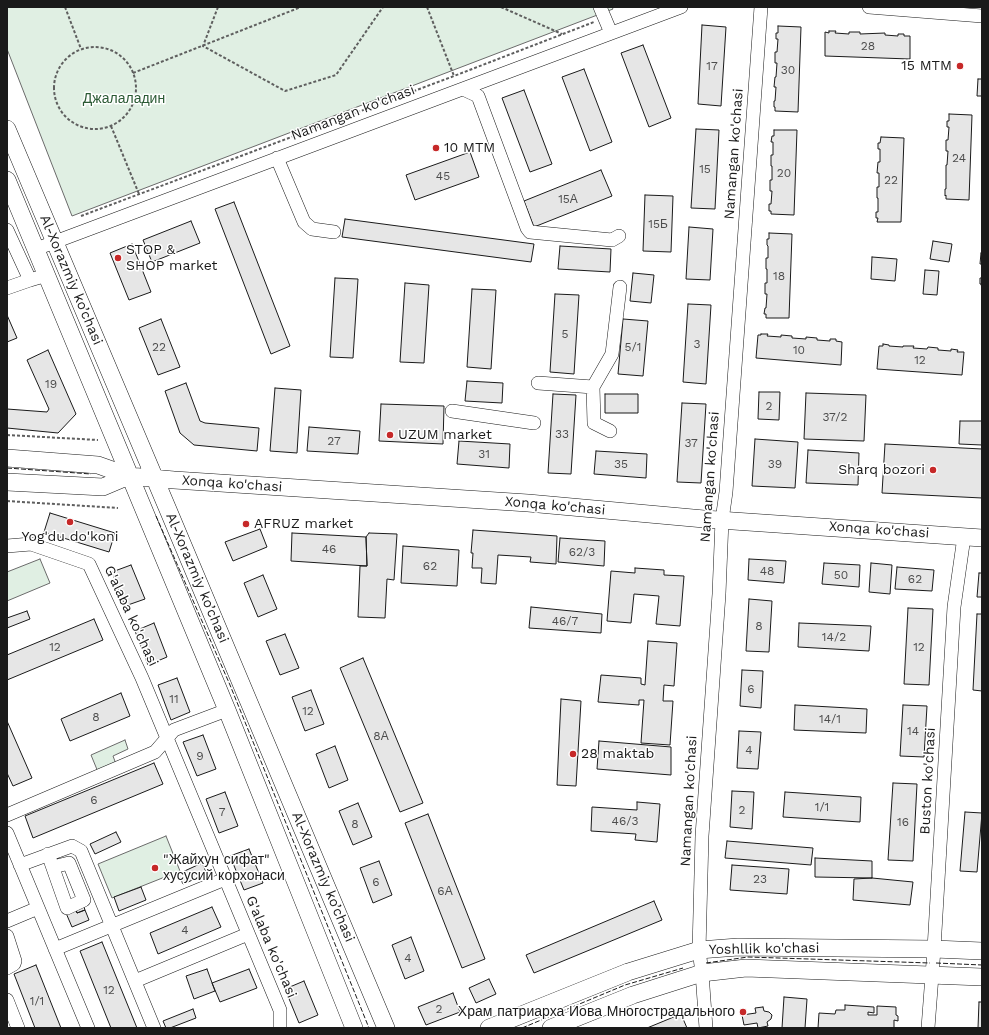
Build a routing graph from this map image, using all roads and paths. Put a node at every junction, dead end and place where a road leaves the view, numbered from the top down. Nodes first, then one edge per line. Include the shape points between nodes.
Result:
1 (65, 7) edge
2 (218, 7) edge
3 (301, 7) edge
4 (383, 7) edge
5 (427, 7) edge
6 (501, 7) edge
7 (680, 7) edge
8 (761, 7) edge
9 (869, 7) edge
10 (602, 13) edge
11 (982, 16) edge
12 (611, 33) junction
13 (563, 34) junction
14 (203, 46) junction
15 (81, 49) junction
16 (133, 73) junction
17 (454, 76) junction
18 (463, 88) junction
19 (111, 126) junction
20 (7, 129) edge
21 (277, 158) junction
22 (7, 180) edge
23 (139, 194) junction
24 (81, 216) dead end
25 (7, 230) edge
26 (334, 232) dead end
27 (619, 236) dead end
28 (55, 241) junction
29 (36, 250) junction
30 (47, 275) junction
31 (30, 280) junction
32 (620, 287) dead end
33 (7, 288) edge
34 (538, 384) dead end
35 (593, 387) junction
36 (452, 411) dead end
37 (534, 423) dead end
38 (610, 431) dead end
39 (7, 435) edge
40 (98, 440) dead end
41 (7, 458) edge
42 (129, 476) junction
43 (155, 479) junction
44 (7, 482) edge
45 (7, 501) edge
46 (118, 508) dead end
47 (722, 520) junction
48 (964, 536) junction
49 (982, 538) edge
50 (7, 546) edge
51 (227, 710) junction
52 (167, 738) junction
53 (7, 815) edge
54 (7, 834) edge
55 (48, 854) junction
56 (20, 865) junction
57 (52, 867) dead end
58 (225, 879) junction
59 (38, 908) junction
60 (7, 921) edge
61 (112, 926) junction
62 (248, 934) junction
63 (7, 936) edge
64 (55, 949) junction
65 (934, 949) junction
66 (699, 950) junction
67 (982, 951) edge
68 (7, 968) edge
69 (702, 973) junction
70 (931, 975) junction
71 (982, 977) edge
72 (135, 981) junction
73 (7, 1000) edge
74 (18, 1028) edge
75 (88, 1028) edge
76 (154, 1028) edge
77 (280, 1028) edge
78 (354, 1028) edge
79 (386, 1028) edge
80 (489, 1028) edge
81 (550, 1028) edge
82 (706, 1028) edge
83 (928, 1028) edge

1 - 15 path
2 - 14 path
3 - 14 path
4 - 14 path via 336,75 286,91
5 - 17 path
6 - 13 path
7 - 12 street, Namangan ko'chasi
8 - 47 street, Namangan ko'chasi
9 - 11 street
10 - 12 street
10 - 13 path
12 - 18 street, Namangan ko'chasi
13 - 17 path
14 - 16 path
15 - 16 path via 95,46 109,49 121,55 131,66
15 - 19 path via 70,55 55,77 57,103 63,114 73,123 85,128
16 - 19 path via 136,79 136,93 132,107 123,118
17 - 23 path
18 - 21 street, Namangan ko'chasi
18 - 27 street via 478,96 530,232 612,240
19 - 23 path
20 - 28 main road, Al-Xorazmiy ko’chasi
21 - 26 street via 304,222 312,229
21 - 28 street, Namangan ko'chasi
22 - 29 main road, Al-Xorazmiy ko’chasi
23 - 24 path
25 - 31 street
28 - 29 street, Namangan ko'chasi
28 - 43 main road, Al-Xorazmiy ko’chasi
29 - 30 main road, Al-Xorazmiy ko’chasi
30 - 31 street
30 - 42 main road, Al-Xorazmiy ko’chasi
31 - 33 street
32 - 35 street via 612,354
34 - 35 street
35 - 38 street via 594,423
36 - 37 street
39 - 40 path
41 - 42 main road, Xonqa ko'chasi via 98,464
42 - 43 main road, Xonqa ko'chasi
42 - 44 main road, Xonqa ko'chasi via 103,487
42 - 51 main road, Al-Xorazmiy ko’chasi
43 - 47 main road, Xonqa ko'chasi via 528,503
43 - 79 main road, Al-Xorazmiy ko’chasi
45 - 46 path
47 - 48 main road, Xonqa ko'chasi
47 - 66 street, Namangan ko'chasi via 702,836
48 - 49 main road, Xonqa ko'chasi
48 - 65 street, Buston ko'chasi via 954,607
50 - 52 street, G'alaba ko'chasi via 31,544 89,564
51 - 52 street via 174,730
51 - 78 main road, Al-Xorazmiy ko’chasi
52 - 53 street via 156,752
52 - 58 street, G'alaba ko'chasi
54 - 56 street
55 - 56 street
55 - 57 street
55 - 61 street via 72,846 81,851
56 - 59 street
58 - 61 street
58 - 62 street, G'alaba ko'chasi
59 - 60 street
59 - 64 street
61 - 64 street
61 - 72 street
62 - 72 street
62 - 77 street, G'alaba ko'chasi via 280,1010
63 - 68 street via 15,961
64 - 75 street
65 - 66 main road, Yoshllik ko'chasi via 738,947
65 - 67 main road, Yoshllik ko'chasi
65 - 70 street, Buston ko'chasi
66 - 69 street, Namangan ko'chasi
66 - 80 main road, Yoshllik ko'chasi via 628,972
69 - 70 main road, Yoshllik ko'chasi via 746,968
69 - 81 main road, Yoshllik ko'chasi via 633,995
69 - 82 street, Namangan ko'chasi
70 - 71 main road, Yoshllik ko'chasi
70 - 83 street, Buston ko'chasi
72 - 76 street
73 - 74 street

